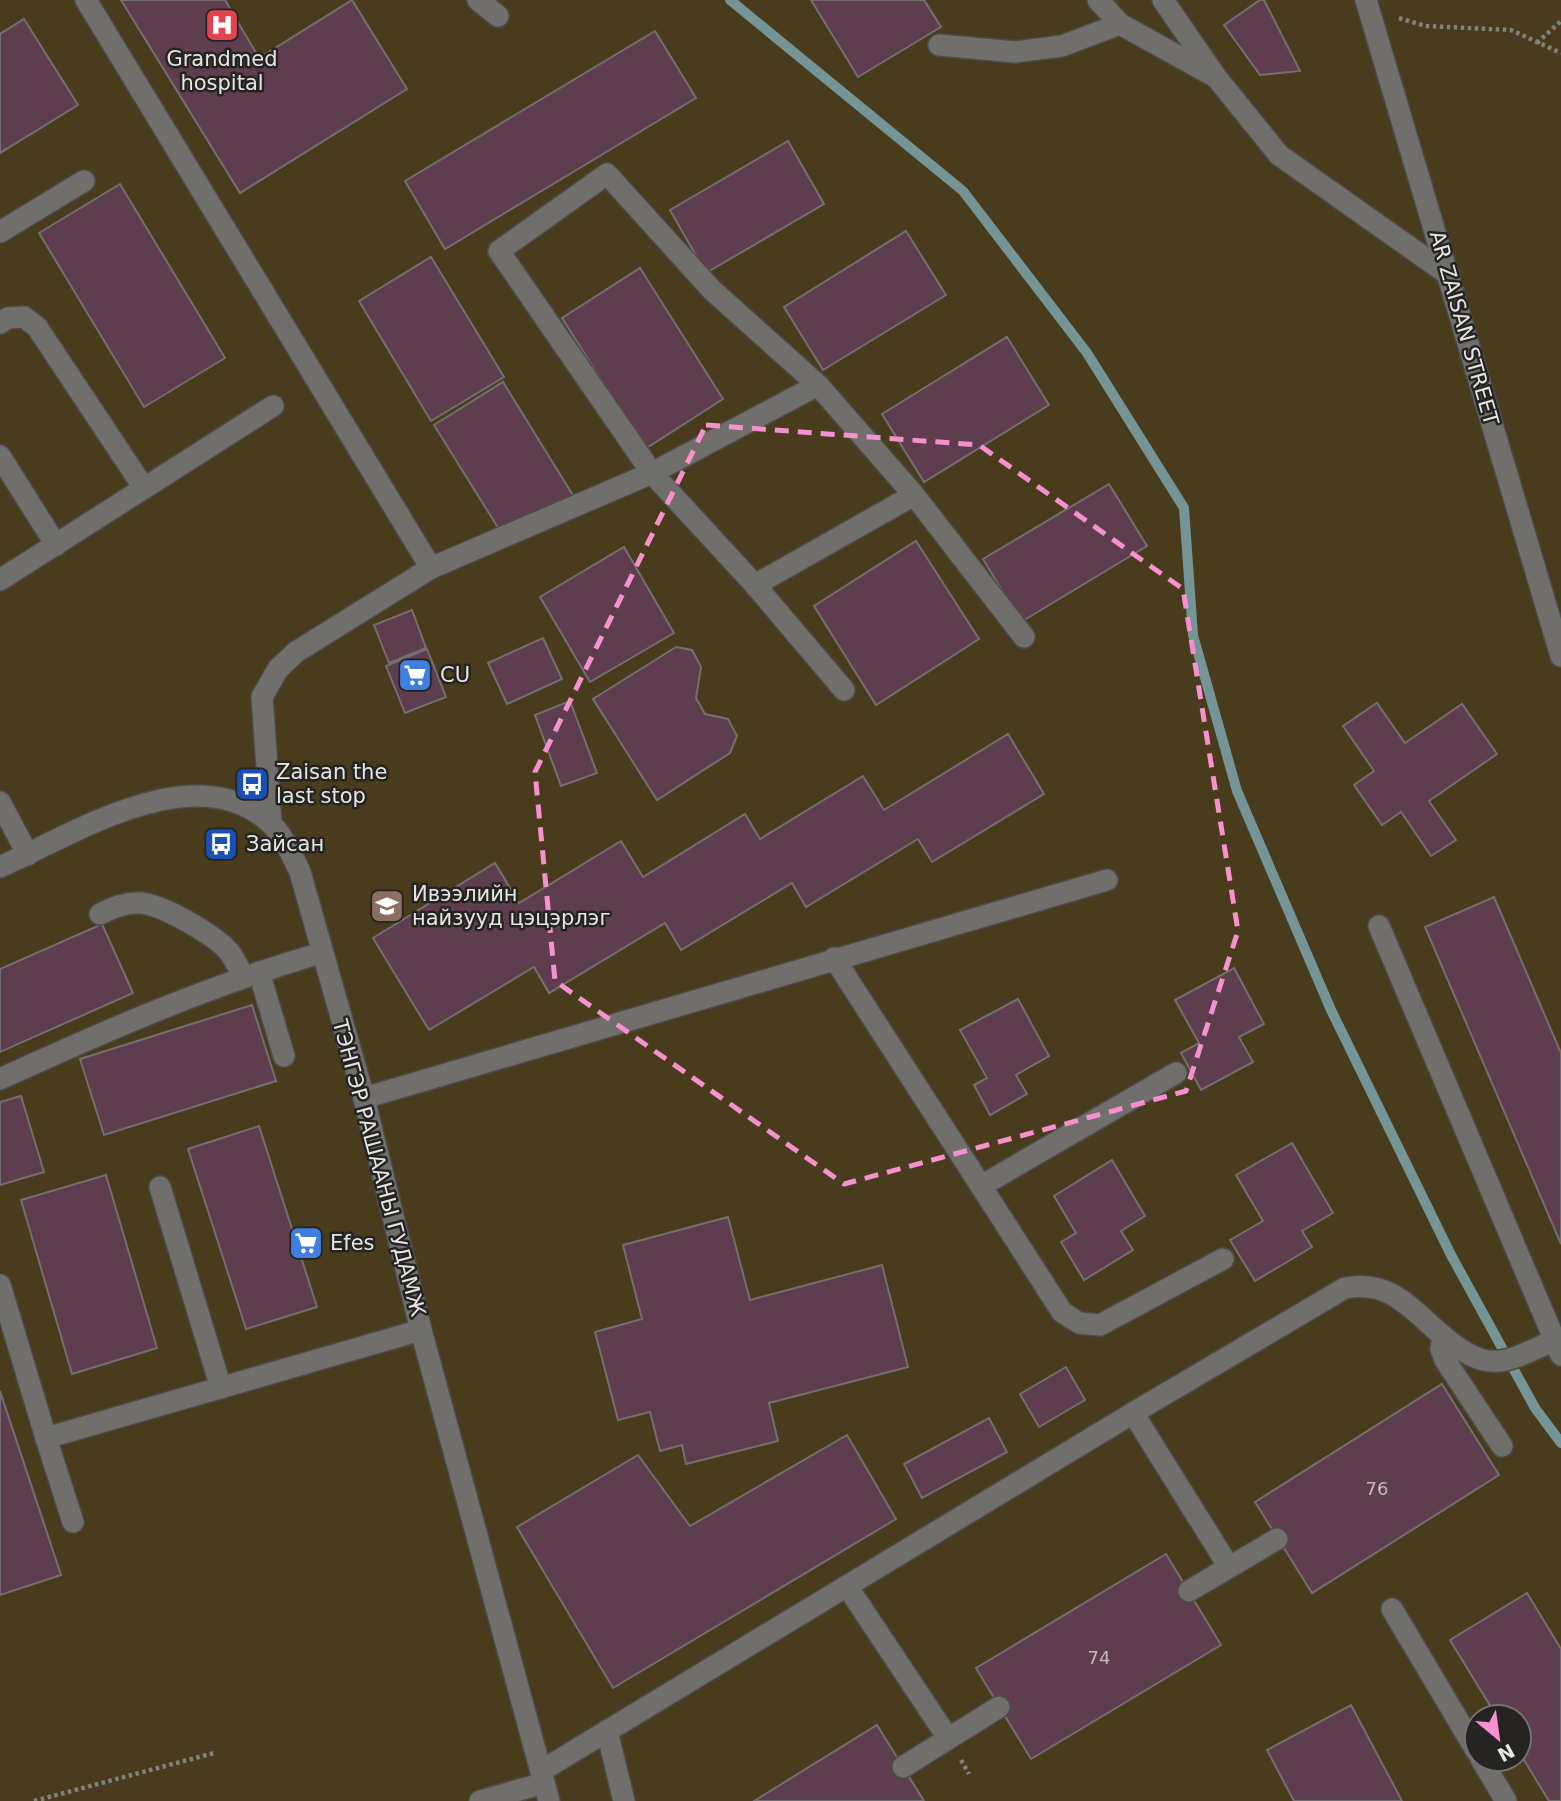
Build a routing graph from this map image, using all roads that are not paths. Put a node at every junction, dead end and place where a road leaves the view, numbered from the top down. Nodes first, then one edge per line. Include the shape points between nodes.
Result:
1 (86, 0) edge
2 (478, 0) edge
3 (1098, 0) edge
4 (1163, 0) edge
5 (1367, 4) edge
6 (498, 16) dead end
7 (1120, 24) junction
8 (939, 44) dead end
9 (1216, 77) junction
10 (84, 181) dead end
11 (0, 232) edge
12 (1449, 275) junction
13 (0, 323) edge
14 (818, 386) junction
15 (273, 406) dead end
16 (0, 456) edge
17 (652, 473) junction
18 (144, 488) junction
19 (914, 495) junction
20 (56, 545) junction
21 (431, 568) junction
22 (0, 580) edge
23 (755, 585) junction
24 (1024, 637) dead end
25 (1561, 656) edge
26 (844, 690) dead end
27 (0, 802) edge
28 (271, 823) junction
29 (28, 855) junction
30 (0, 867) edge
31 (1107, 880) dead end
32 (100, 914) dead end
33 (1379, 926) dead end
34 (321, 953) junction
35 (834, 958) junction
36 (251, 974) junction
37 (284, 1056) dead end
38 (1176, 1073) dead end
39 (0, 1079) edge
40 (363, 1098) junction
41 (981, 1186) junction
42 (160, 1187) dead end
43 (1223, 1259) dead end
44 (0, 1285) edge
45 (421, 1330) junction
46 (1443, 1336) junction
47 (1557, 1347) edge
48 (221, 1388) junction
49 (1133, 1413) junction
50 (46, 1438) junction
51 (1502, 1446) dead end
52 (73, 1522) dead end
53 (1277, 1539) dead end
54 (1229, 1567) junction
55 (848, 1586) junction
56 (1189, 1591) dead end
57 (1392, 1609) dead end
58 (999, 1707) dead end
59 (1463, 1728) edge
60 (607, 1731) junction
61 (948, 1738) junction
62 (903, 1767) dead end
63 (1489, 1773) edge
64 (545, 1785) edge
65 (480, 1801) edge
66 (624, 1801) edge
67 (1506, 1801) edge

1 - 21 street
2 - 6 street
3 - 7 street
4 - 9 street
5 - 12 street, AR ZAISAN STREET
7 - 8 street via 1062,46 1016,52
7 - 9 street
9 - 12 street via 1279,155
10 - 11 street
12 - 25 street, AR ZAISAN STREET
13 - 18 street via 24,317 37,327
14 - 17 street
14 - 17 street via 712,290 607,174 499,251
14 - 19 street
15 - 18 street
16 - 20 street
17 - 21 street
17 - 23 street
18 - 20 street
19 - 23 street
19 - 24 street
20 - 22 street
21 - 28 street via 296,652 278,669 262,697
23 - 26 street
27 - 29 street
28 - 29 street, ТЭНГЭР РАШААНЫ ГУДАМЖ via 243,803 215,796 155,801 125,808
28 - 34 street, ТЭНГЭР РАШААНЫ ГУДАМЖ via 300,872
29 - 30 street, ТЭНГЭР РАШААНЫ ГУДАМЖ
31 - 35 street
32 - 36 street via 116,905 143,903 212,936
33 - 47 street
34 - 36 street
34 - 40 street, ТЭНГЭР РАШААНЫ ГУДАМЖ
35 - 40 street
35 - 41 street
36 - 37 street
36 - 39 street via 127,1020
38 - 41 street
40 - 45 street, ТЭНГЭР РАШААНЫ ГУДАМЖ
41 - 43 street via 1062,1312 1079,1324 1100,1325
42 - 48 street
44 - 50 street
45 - 48 street
45 - 64 street, ТЭНГЭР РАШААНЫ ГУДАМЖ
46 - 47 street via 1469,1355 1496,1363
46 - 49 street via 1387,1290 1345,1288
46 - 51 street via 1445,1360
48 - 50 street
49 - 54 street
49 - 55 street
50 - 52 street
53 - 54 street
54 - 56 street
55 - 60 street
55 - 61 street
57 - 59 street
58 - 61 street
60 - 64 street
60 - 66 street
61 - 62 street
63 - 67 street
64 - 65 street

